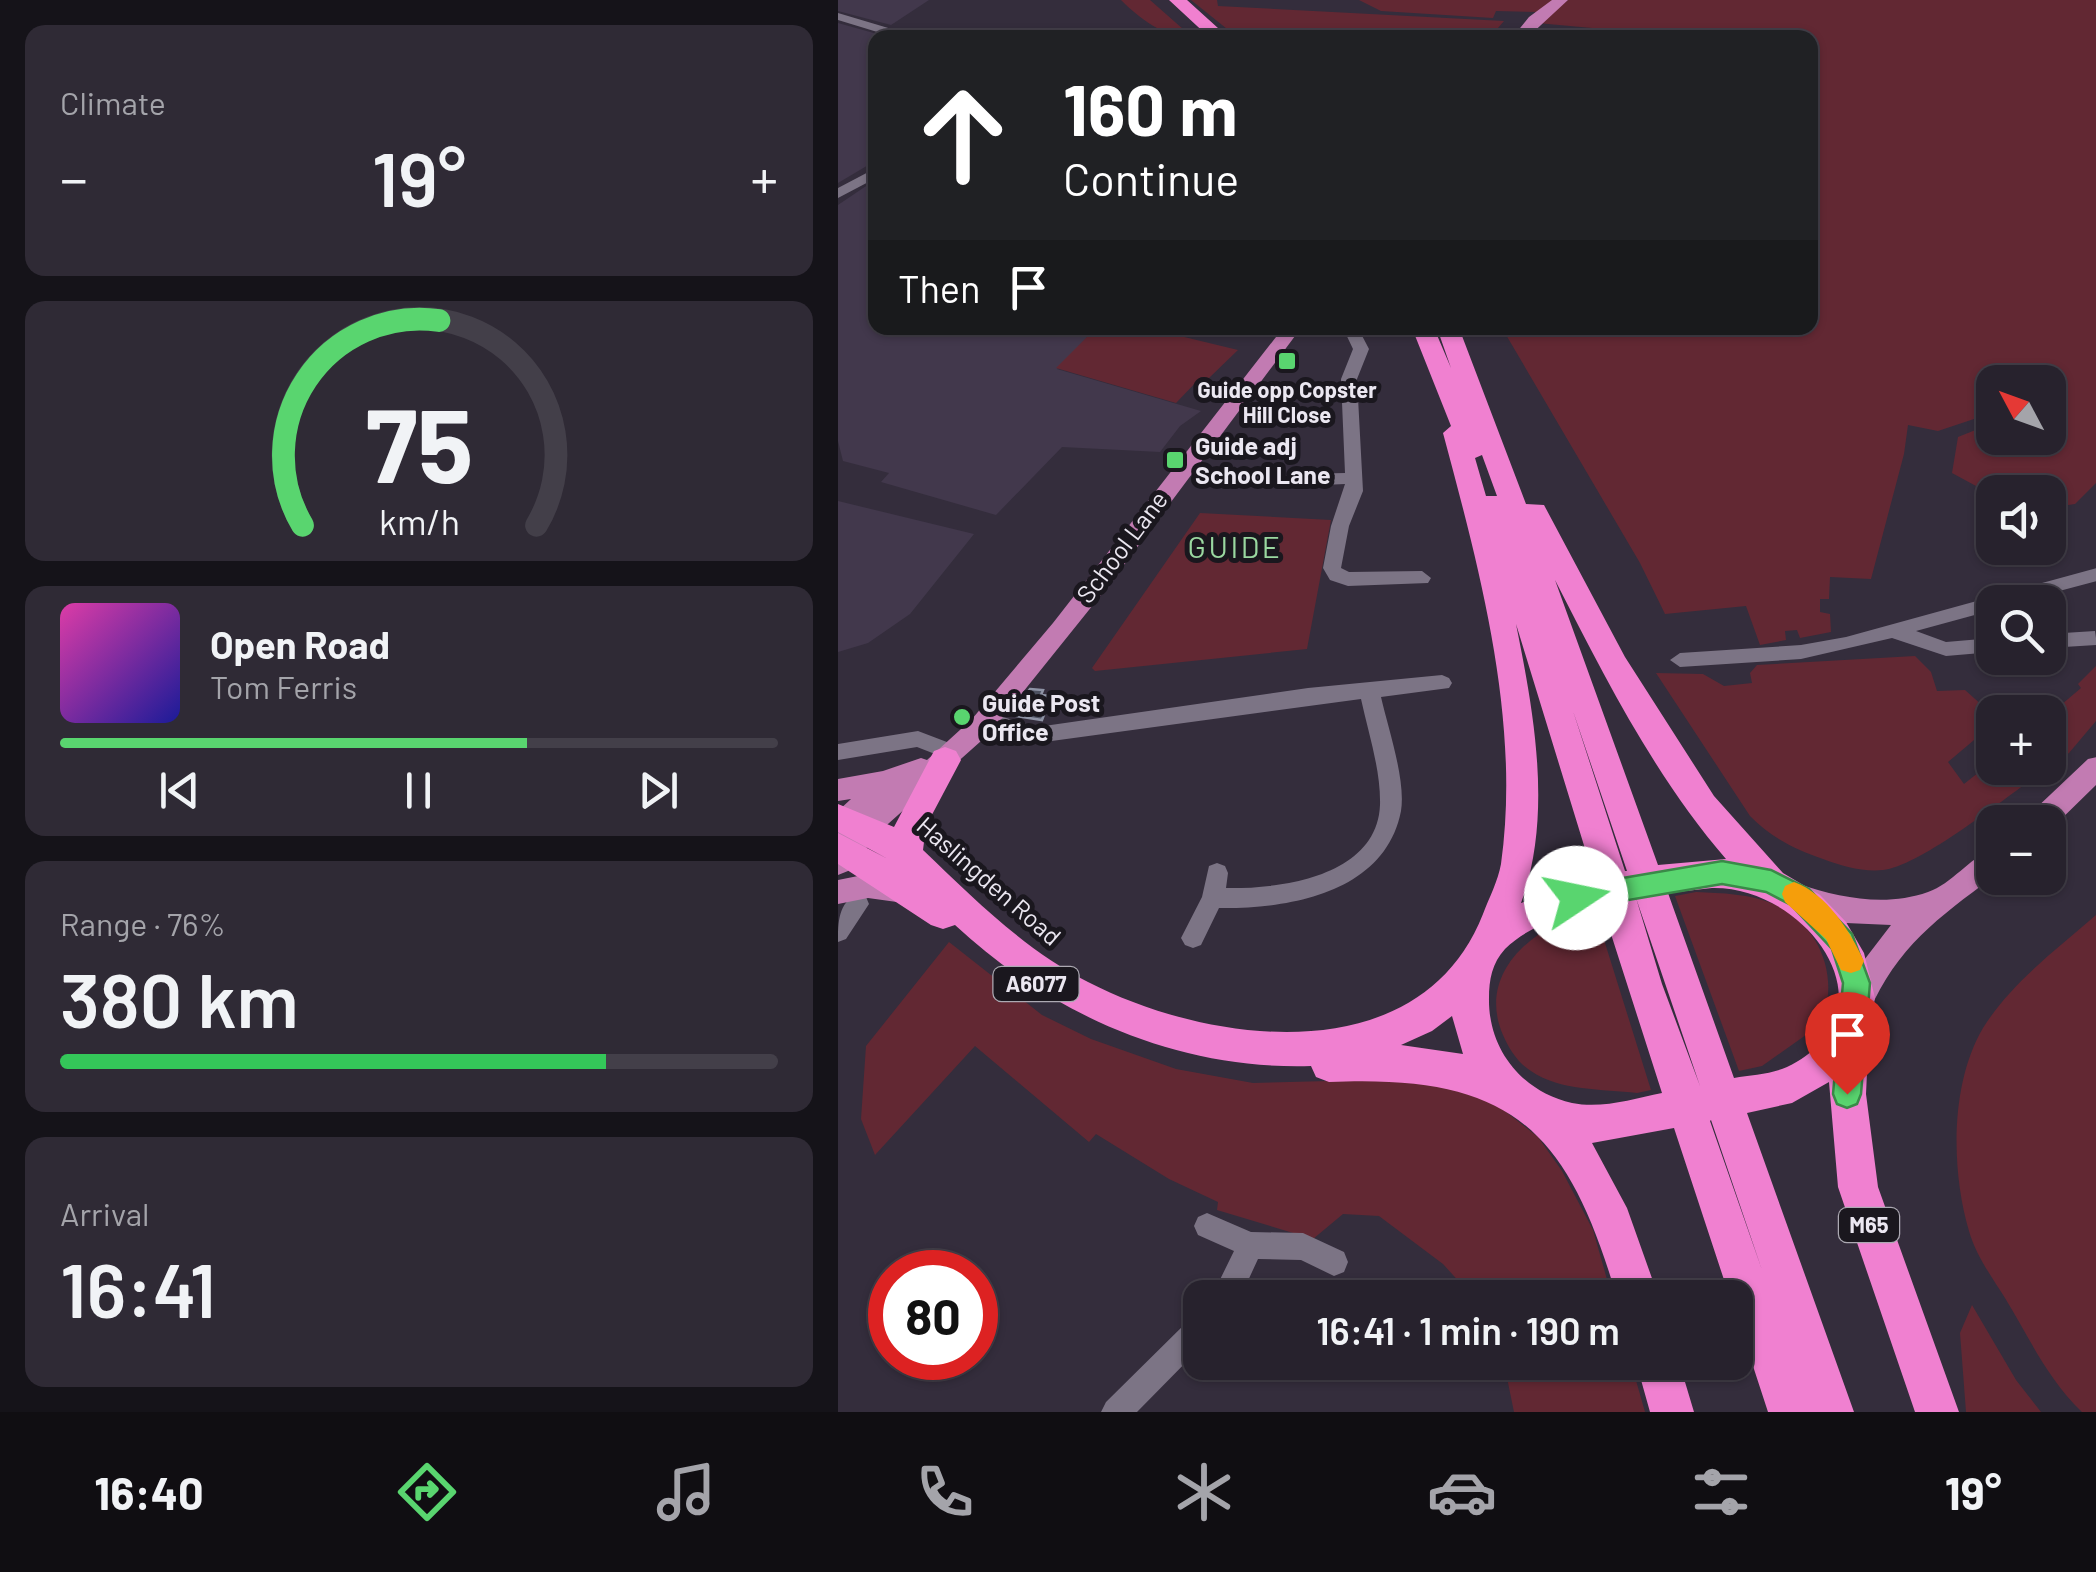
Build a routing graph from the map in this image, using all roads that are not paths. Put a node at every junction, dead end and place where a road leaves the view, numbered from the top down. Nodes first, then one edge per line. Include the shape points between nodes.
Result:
1 (1160, 0) edge
2 (1177, 0) edge
3 (1562, 0) edge
4 (838, 16) edge
5 (884, 30) edge
6 (1192, 30) edge
7 (1211, 30) edge
8 (1526, 30) edge
9 (868, 177) edge
10 (838, 194) edge
11 (1286, 335) edge
12 (1355, 335) edge
13 (1434, 335) edge
14 (1434, 335) edge
15 (1436, 335) edge
16 (1469, 378) junction
17 (1354, 478) junction
18 (1301, 479) dead end
19 (2096, 574) edge
20 (1422, 578) dead end
21 (2057, 585) edge
22 (1976, 608) edge
23 (1893, 631) junction
24 (2095, 638) edge
25 (2066, 640) edge
26 (1976, 647) edge
27 (1736, 656) junction
28 (1680, 660) dead end
29 (1744, 678) dead end
30 (1442, 682) dead end
31 (1369, 689) junction
32 (986, 720) junction
33 (838, 752) edge
34 (949, 756) junction
35 (2096, 767) edge
36 (2057, 805) edge
37 (843, 831) edge
38 (1216, 873) dead end
39 (1976, 873) edge
40 (910, 874) junction
41 (1782, 887) junction
42 (848, 898) edge
43 (1213, 898) junction
44 (1934, 901) junction
45 (838, 932) edge
46 (1192, 938) dead end
47 (1481, 954) junction
48 (1854, 1015) junction
49 (1516, 1097) junction
50 (1207, 1226) dead end
51 (1251, 1245) junction
52 (1334, 1262) dead end
53 (1234, 1280) edge
54 (1632, 1280) edge
55 (1183, 1347) edge
56 (1663, 1380) edge
57 (1116, 1412) edge
58 (1672, 1412) edge
59 (1790, 1412) edge
60 (1832, 1412) edge
61 (1938, 1412) edge

1 - 6 highway
2 - 7 highway
3 - 8 main road
4 - 5 street
9 - 10 street
11 - 32 main road, School Lane
12 - 17 street via 1361,350 1348,379
13 - 47 highway via 1485,539 1522,764 1517,868
14 - 59 highway
15 - 16 highway
16 - 41 highway via 1631,696 1710,820 1734,850
16 - 60 highway
17 - 18 street
17 - 20 street via 1332,568 1382,588
19 - 21 street
22 - 23 street
23 - 26 street via 1946,649
23 - 27 street via 1801,652
24 - 25 street
27 - 28 street
27 - 29 street
30 - 31 street
31 - 32 street via 1037,735
31 - 43 street via 1391,808 1377,848 1336,882 1252,900
32 - 34 main road, School Lane
33 - 34 street via 918,739
34 - 37 main road, School Lane
34 - 37 main road via 897,779
34 - 40 highway via 910,825
35 - 36 main road
37 - 40 highway, Haslingden Road / A6077
38 - 43 street
39 - 44 main road
40 - 42 main road
40 - 47 highway, Haslingden Road / A6077 via 1035,970 1095,1004 1190,1038 1316,1048 1366,1041 1423,1017
40 - 49 highway, Haslingden Road / A6077 via 1019,973 1084,1016 1130,1036 1252,1060 1427,1062 1465,1070
41 - 44 main road via 1857,914 1894,913
41 - 47 highway, A6077 via 1737,873 1576,898 1536,908
41 - 48 highway via 1843,943 1857,983
42 - 45 street
43 - 46 street
44 - 48 main road via 1887,946
47 - 49 highway via 1470,994 1471,1028 1485,1062
48 - 49 highway, A6077 via 1819,1070 1792,1085 1617,1124 1577,1124
48 - 61 highway, M65 via 1847,1094 1858,1187
49 - 54 highway via 1560,1134 1593,1176
50 - 51 street
51 - 52 street via 1303,1247
51 - 53 street
55 - 57 street
56 - 58 highway

